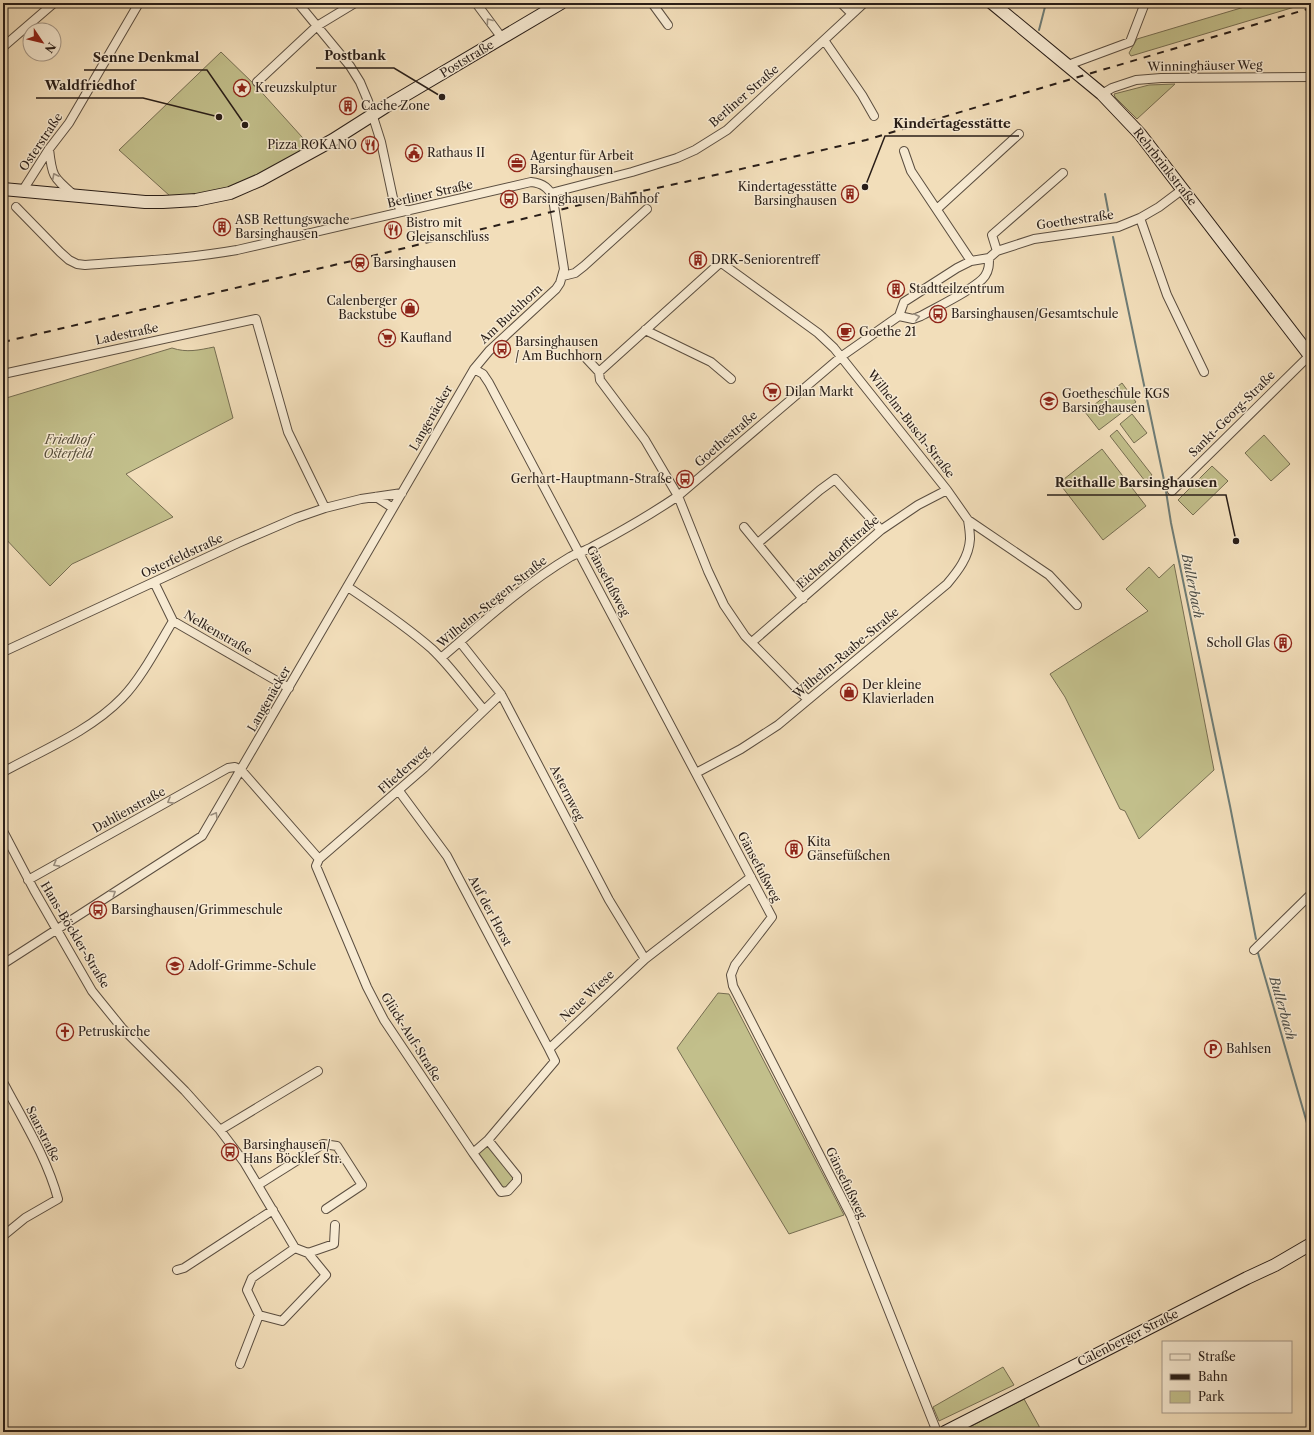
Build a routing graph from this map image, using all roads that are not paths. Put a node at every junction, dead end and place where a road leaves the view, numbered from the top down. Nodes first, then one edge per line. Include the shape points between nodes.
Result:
1 (54, 3) edge
2 (139, 3) edge
3 (298, 3) edge
4 (355, 3) edge
5 (476, 3) edge
6 (561, 3) edge
7 (652, 3) edge
8 (841, 3) edge
9 (864, 3) edge
10 (992, 3) edge
11 (1145, 3) edge
12 (852, 14) junction
13 (668, 25) dead end
14 (317, 26) junction
15 (502, 38) junction
16 (824, 40) junction
17 (3, 47) edge
18 (1068, 65) junction
19 (1311, 77) edge
20 (257, 82) dead end
21 (1102, 94) junction
22 (372, 115) junction
23 (874, 116) dead end
24 (1019, 134) dead end
25 (49, 149) junction
26 (904, 151) dead end
27 (1063, 173) dead end
28 (3, 189) edge
29 (1183, 189) junction
30 (23, 190) junction
31 (551, 193) junction
32 (74, 195) junction
33 (16, 207) dead end
34 (647, 209) dead end
35 (937, 209) junction
36 (408, 211) junction
37 (1140, 218) junction
38 (997, 252) junction
39 (989, 258) junction
40 (971, 261) junction
41 (563, 276) junction
42 (899, 316) junction
43 (645, 330) junction
44 (842, 356) junction
45 (1310, 356) edge
46 (585, 357) dead end
47 (474, 369) junction
48 (599, 372) junction
49 (1204, 372) dead end
50 (3, 374) edge
51 (731, 379) dead end
52 (947, 490) junction
53 (1172, 491) dead end
54 (402, 493) junction
55 (678, 496) junction
56 (376, 497) junction
57 (325, 508) junction
58 (393, 508) junction
59 (968, 520) junction
60 (744, 527) dead end
61 (881, 530) junction
62 (758, 543) junction
63 (579, 553) junction
64 (154, 582) junction
65 (348, 587) junction
66 (802, 599) junction
67 (1077, 605) dead end
68 (173, 621) junction
69 (460, 642) junction
70 (752, 642) junction
71 (3, 652) edge
72 (441, 658) junction
73 (289, 688) junction
74 (501, 694) junction
75 (808, 700) junction
76 (484, 710) junction
77 (241, 770) junction
78 (3, 772) edge
79 (696, 772) junction
80 (399, 791) junction
81 (3, 831) edge
82 (319, 859) junction
83 (751, 877) junction
84 (28, 880) junction
85 (1311, 894) edge
86 (57, 929) junction
87 (1254, 950) dead end
88 (645, 959) junction
89 (3, 964) edge
90 (549, 1049) junction
91 (318, 1071) dead end
92 (3, 1082) edge
93 (220, 1130) junction
94 (488, 1140) junction
95 (472, 1153) junction
96 (258, 1185) junction
97 (326, 1209) dead end
98 (273, 1210) junction
99 (335, 1225) dead end
100 (3, 1236) edge
101 (1311, 1244) edge
102 (295, 1248) junction
103 (308, 1253) junction
104 (177, 1270) dead end
105 (259, 1315) junction
106 (240, 1364) dead end
107 (937, 1432) edge
108 (945, 1432) edge

1 - 17 street
2 - 25 street, Osterstraße via 69,123
3 - 14 street
4 - 14 street
15 -> 5 street
6 - 15 main road, Poststraße
7 - 13 street
8 - 12 street
9 - 12 street, Berliner Straße
10 - 18 main road, Rehrbrinkstraße
11 - 18 street via 1130,42
12 - 16 street, Berliner Straße
14 - 20 street
14 - 22 street via 360,82
15 - 22 main road, Poststraße
16 - 23 street
16 - 31 street, Berliner Straße via 726,130 694,150 632,172
18 - 21 main road, Rehrbrinkstraße
19 - 21 street, Winninghäuser Weg via 1136,80
21 - 29 main road, Rehrbrinkstraße via 1140,134
22 - 32 main road, Poststraße via 272,174 230,193 196,200 163,202
22 - 36 street via 393,198 396,205
24 - 35 street
25 - 30 street, Osterstraße
32 -> 25 street via 53,175
26 - 35 street via 911,171
27 - 38 street via 992,235
28 - 30 main road, Poststraße
29 - 37 street, Goethestraße
29 - 45 main road, Rehrbrinkstraße
30 - 32 main road, Poststraße
31 - 36 street, Berliner Straße via 539,183 531,182
31 - 41 street via 563,257
33 - 36 street, Berliner Straße via 60,252 73,262 85,265 216,254
34 - 41 street via 584,266
35 - 40 street
37 - 38 street, Goethestraße via 1118,227 1034,238
37 - 49 street via 1167,295
38 - 39 street, Goethestraße
39 - 40 street, Goethestraße
42 -> 39 street via 913,319 921,316 980,281 989,268
40 - 42 street, Goethestraße via 904,302
41 - 47 street, Am Buchhorn via 556,289 489,351
42 - 44 street, Goethestraße
43 - 44 street, Wilhelm-Busch-Straße via 719,260 818,333
43 - 48 street
43 - 51 street via 710,362
44 - 52 street, Wilhelm-Busch-Straße
44 - 55 street, Goethestraße
45 - 53 street, Sankt-Georg-Straße
46 - 48 street
47 - 54 street, Langenäcker
47 - 63 street, Gänsefußweg via 483,374 489,383
48 - 55 street via 600,380 645,440
50 - 57 street, Ladestraße via 256,319 288,432
52 - 59 street, Wilhelm-Busch-Straße
52 - 61 street, Eichendorffstraße
54 - 56 street, Osterfeldstraße
54 - 58 street, Langenäcker
55 - 63 street, Goethestraße via 632,526
55 - 70 street via 724,605
56 - 57 street, Osterfeldstraße
56 - 58 street
57 - 64 street, Osterfeldstraße via 273,527
58 - 65 street, Langenäcker
59 - 67 street, Wilhelm-Busch-Straße via 1049,575
59 - 75 street, Wilhelm-Raabe-Straße via 970,539 966,556 947,584
60 - 62 street
61 - 62 street via 835,479
61 - 66 street, Eichendorffstraße
62 - 66 street
63 - 69 street, Wilhelm-Stegen-Straße via 527,587
63 - 79 street, Gänsefußweg
64 - 68 street, Nelkenstraße
64 - 71 street, Osterfeldstraße
65 - 72 street via 402,624
65 - 73 street, Langenäcker
66 - 70 street, Eichendorffstraße
68 - 73 street, Nelkenstraße
68 - 78 street via 130,689 105,714
69 - 72 street, Wilhelm-Stegen-Straße
69 - 74 street, Asternweg
70 - 75 street
72 - 76 street
73 - 77 street, Langenäcker
74 - 76 street, Fliederweg
74 - 88 street, Asternweg via 609,900
75 - 79 street, Wilhelm-Raabe-Straße via 778,725 741,749
76 - 80 street, Fliederweg
77 - 82 street
77 -> 84 street, Dahlienstraße via 235,767 228,768
86 -> 77 street, Langenäcker via 202,836
79 - 83 street, Gänsefußweg
80 - 82 street, Fliederweg
80 - 90 street, Auf der Horst via 448,856
81 - 84 street, Hans-Böckler-Straße
82 - 95 street, Glück-Auf-Straße via 316,866 367,987 384,1020
83 - 88 street, Neue Wiese
83 - 107 street, Gänsefußweg via 772,917 735,964 731,974 733,986 851,1216
84 - 86 street, Hans-Böckler-Straße
85 - 87 street
86 - 89 street, Langenäcker
86 - 93 street, Hans-Böckler-Straße via 92,991 122,1028
88 - 90 street, Neue Wiese
90 - 94 street via 554,1061
91 - 93 street
92 - 100 street, Saarstraße via 46,1165 58,1199 26,1218
93 - 96 street, Hans-Böckler-Straße
94 - 95 street
94 - 95 street, Glück-Auf-Straße via 517,1176 517,1181 508,1191 501,1192
96 - 97 street via 323,1144 337,1146 362,1185
96 - 98 street, Hans-Böckler-Straße
98 - 102 street, Hans-Böckler-Straße
98 - 104 street via 184,1268
99 - 103 street via 334,1244
101 - 108 main road, Calenberger Straße via 1275,1265
102 - 103 street
102 - 105 street via 252,1278 247,1290
103 - 105 street via 326,1275 282,1321
105 - 106 street

